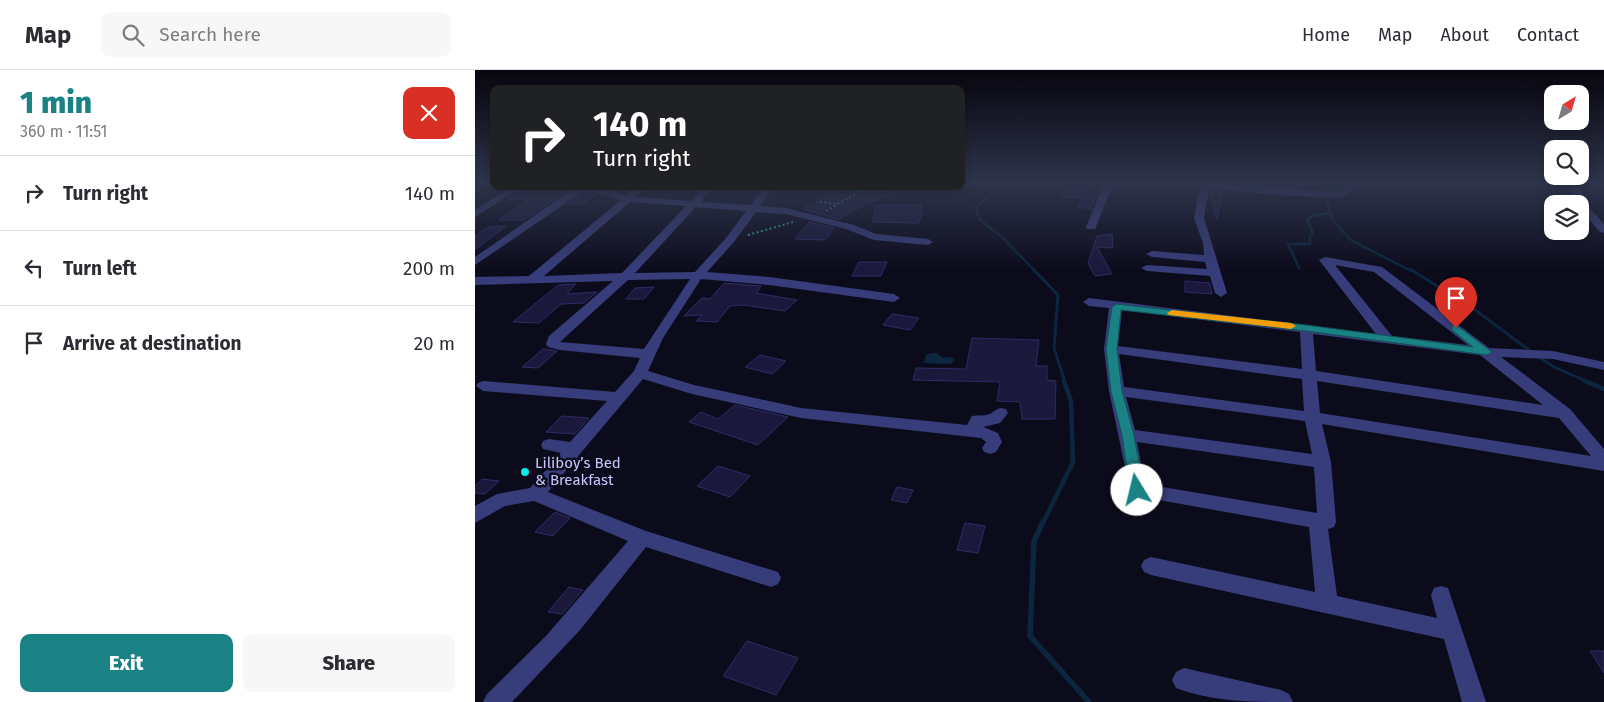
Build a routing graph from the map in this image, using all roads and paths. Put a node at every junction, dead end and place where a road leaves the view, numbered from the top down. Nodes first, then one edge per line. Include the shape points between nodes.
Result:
1 (547, 211) edge
2 (613, 211) edge
3 (687, 211) edge
4 (751, 211) edge
5 (785, 211) edge
6 (1098, 211) edge
7 (1199, 211) edge
8 (1589, 213) edge
9 (1091, 227) dead end
10 (1604, 229) edge
11 (928, 242) dead end
12 (1152, 254) dead end
13 (1210, 259) junction
14 (475, 262) edge
15 (1147, 268) dead end
16 (1215, 273) junction
17 (699, 275) junction
18 (625, 277) junction
19 (533, 279) junction
20 (475, 280) edge
21 (1221, 292) dead end
22 (894, 298) dead end
23 (1089, 302) dead end
24 (1116, 307) junction
25 (1306, 328) junction
26 (1387, 339) junction
27 (1111, 349) junction
28 (1487, 352) junction
29 (648, 354) junction
30 (1604, 366) edge
31 (640, 373) junction
32 (1310, 375) junction
33 (483, 386) dead end
34 (1117, 391) junction
35 (621, 397) junction
36 (1000, 413) dead end
37 (1564, 413) junction
38 (1313, 417) junction
39 (973, 431) junction
40 (1128, 435) junction
41 (549, 445) dead end
42 (990, 448) dead end
43 (574, 449) junction
44 (1604, 461) edge
45 (1322, 462) junction
46 (1604, 465) edge
47 (535, 494) junction
48 (475, 516) edge
49 (1318, 521) junction
50 (642, 538) junction
51 (1151, 566) dead end
52 (771, 578) dead end
53 (1441, 595) dead end
54 (1327, 604) junction
55 (1452, 631) junction
56 (1184, 680) dead end
57 (495, 702) edge
58 (1281, 702) edge
59 (1474, 702) edge

1 - 14 street
2 - 19 street
3 - 18 street
4 - 17 street
5 - 11 street via 887,239
6 - 9 street
7 - 13 street
8 - 10 street
12 - 13 street
13 - 16 street
15 - 16 street
16 - 21 street
17 - 18 street
17 - 22 street
17 - 29 street
18 - 19 street
18 - 29 street via 554,339 553,344
19 - 20 street
23 - 24 street
24 - 25 street
24 - 27 street
25 - 26 street
25 - 32 street
26 - 28 street
26 - 28 street via 1325,260 1378,270
27 - 32 street
27 - 34 street
28 - 30 street via 1553,356
28 - 37 street
29 - 31 street
31 - 35 street
31 - 39 street via 692,389 801,413
32 - 37 street
32 - 38 street
33 - 35 street
34 - 38 street
34 - 40 street
35 - 43 street
36 - 39 street via 997,418 979,420
37 - 44 street
38 - 45 street
38 - 46 street
39 - 42 street via 992,437 994,442
40 - 45 street
40 - 49 street via 1137,490
41 - 43 street
43 - 47 street
45 - 49 street via 1327,522
47 - 48 street via 503,499
47 - 50 street
49 - 54 street
50 - 52 street
50 - 57 street via 574,622
51 - 54 street
53 - 55 street
54 - 55 street
55 - 59 street
56 - 58 street

